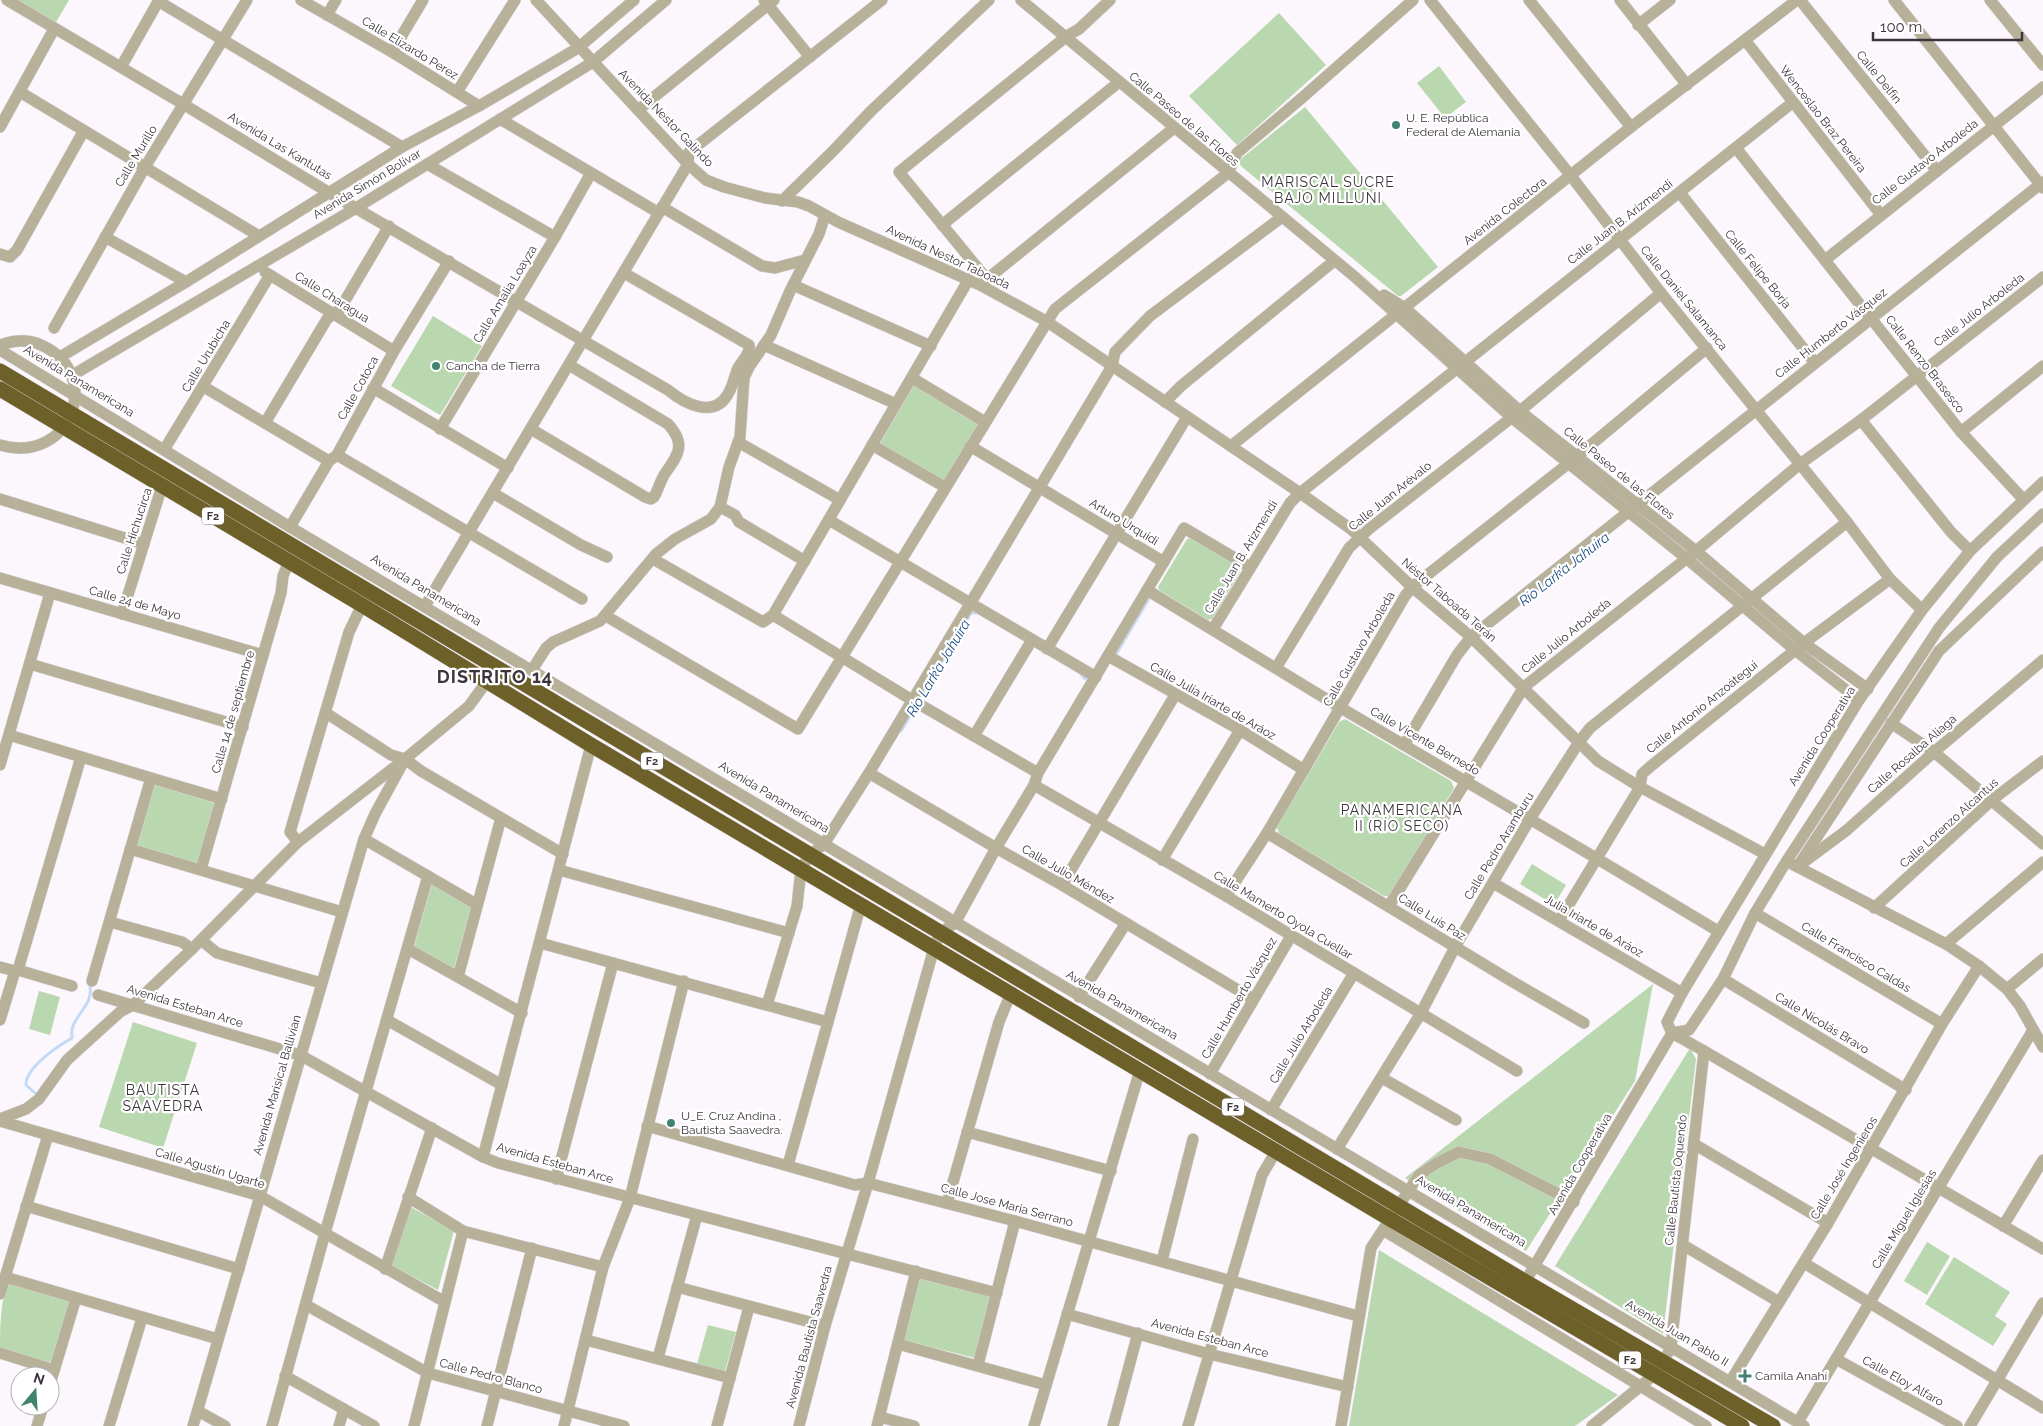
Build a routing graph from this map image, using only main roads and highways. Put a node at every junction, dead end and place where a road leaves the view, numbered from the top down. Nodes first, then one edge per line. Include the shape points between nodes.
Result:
1 (0, 371) edge
2 (0, 389) edge
3 (68, 421) junction
4 (1518, 1295) junction
5 (1742, 1426) edge
6 (1773, 1426) edge

1 - 3 highway, F2
2 - 3 highway, F2
3 - 4 highway, F2 via 162,486 1276,1151 1386,1225
3 - 4 highway, F2 via 810,855 1399,1206
4 - 5 highway, F2
4 - 6 highway, F2 via 1663,1362

